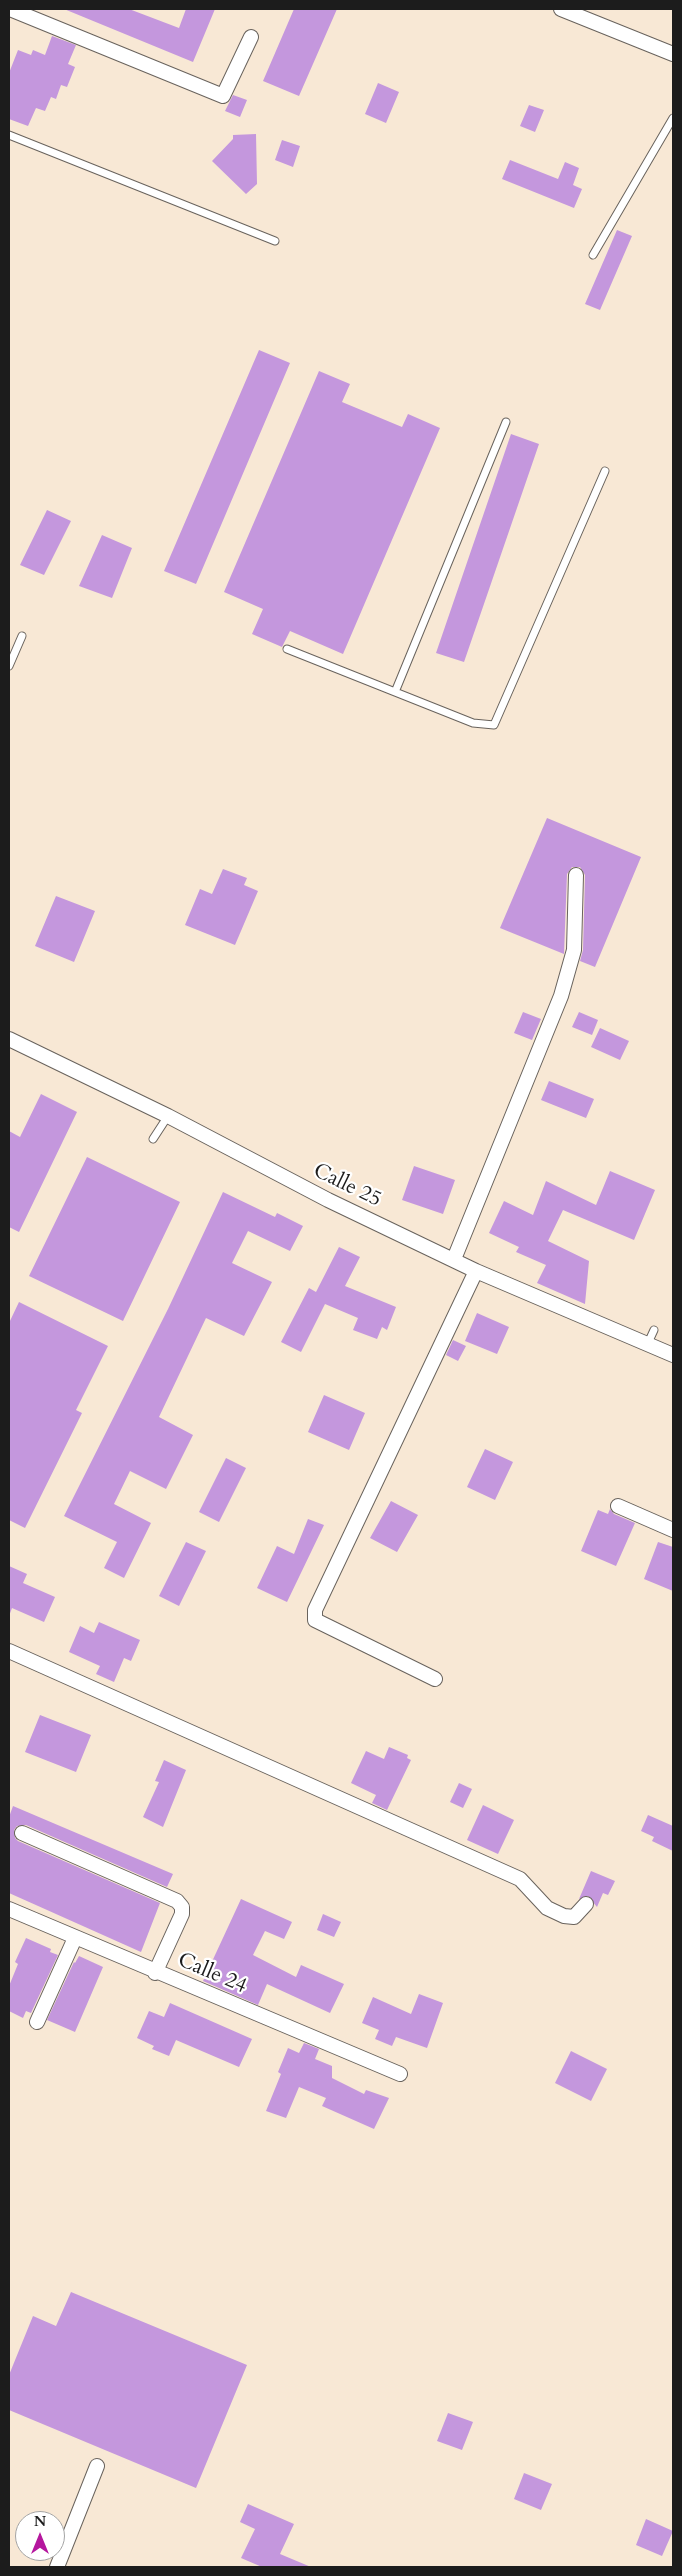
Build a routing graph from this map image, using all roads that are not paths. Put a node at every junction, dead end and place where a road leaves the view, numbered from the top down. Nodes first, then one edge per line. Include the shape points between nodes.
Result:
1 (10, 9) edge
2 (561, 9) edge
3 (251, 37) dead end
4 (673, 54) edge
5 (673, 118) edge
6 (9, 135) edge
7 (275, 241) dead end
8 (593, 255) dead end
9 (506, 422) dead end
10 (605, 471) dead end
11 (22, 636) dead end
12 (287, 649) dead end
13 (9, 666) edge
14 (395, 692) junction
15 (576, 876) dead end
16 (9, 1039) edge
17 (168, 1116) junction
18 (153, 1140) dead end
19 (454, 1259) junction
20 (476, 1271) junction
21 (654, 1330) dead end
22 (648, 1343) junction
23 (673, 1355) edge
24 (618, 1506) dead end
25 (673, 1530) edge
26 (9, 1651) edge
27 (435, 1679) dead end
28 (22, 1834) dead end
29 (586, 1904) dead end
30 (9, 1909) edge
31 (75, 1938) junction
32 (155, 1973) junction
33 (37, 2022) dead end
34 (400, 2074) dead end
35 (97, 2466) dead end
36 (57, 2567) edge

1 - 3 street via 223,96
2 - 4 street
5 - 8 lane
6 - 7 lane
9 - 14 lane
10 - 14 lane via 494,726 473,723
11 - 13 lane
12 - 14 lane
15 - 19 street via 574,950 561,996
16 - 17 street, Calle 25
17 - 18 lane
17 - 19 street, Calle 25 via 328,1200
19 - 20 street, Calle 25
20 - 22 street, Calle 25
20 - 27 street via 315,1610 315,1620
21 - 22 lane
22 - 23 street, Calle 25
24 - 25 street
26 - 29 street via 520,1879 547,1908 564,1916 574,1917
28 - 32 street via 182,1906 182,1914
30 - 31 street, Calle 24
31 - 32 street, Calle 24
31 - 33 street
32 - 34 street, Calle 24
35 - 36 street

